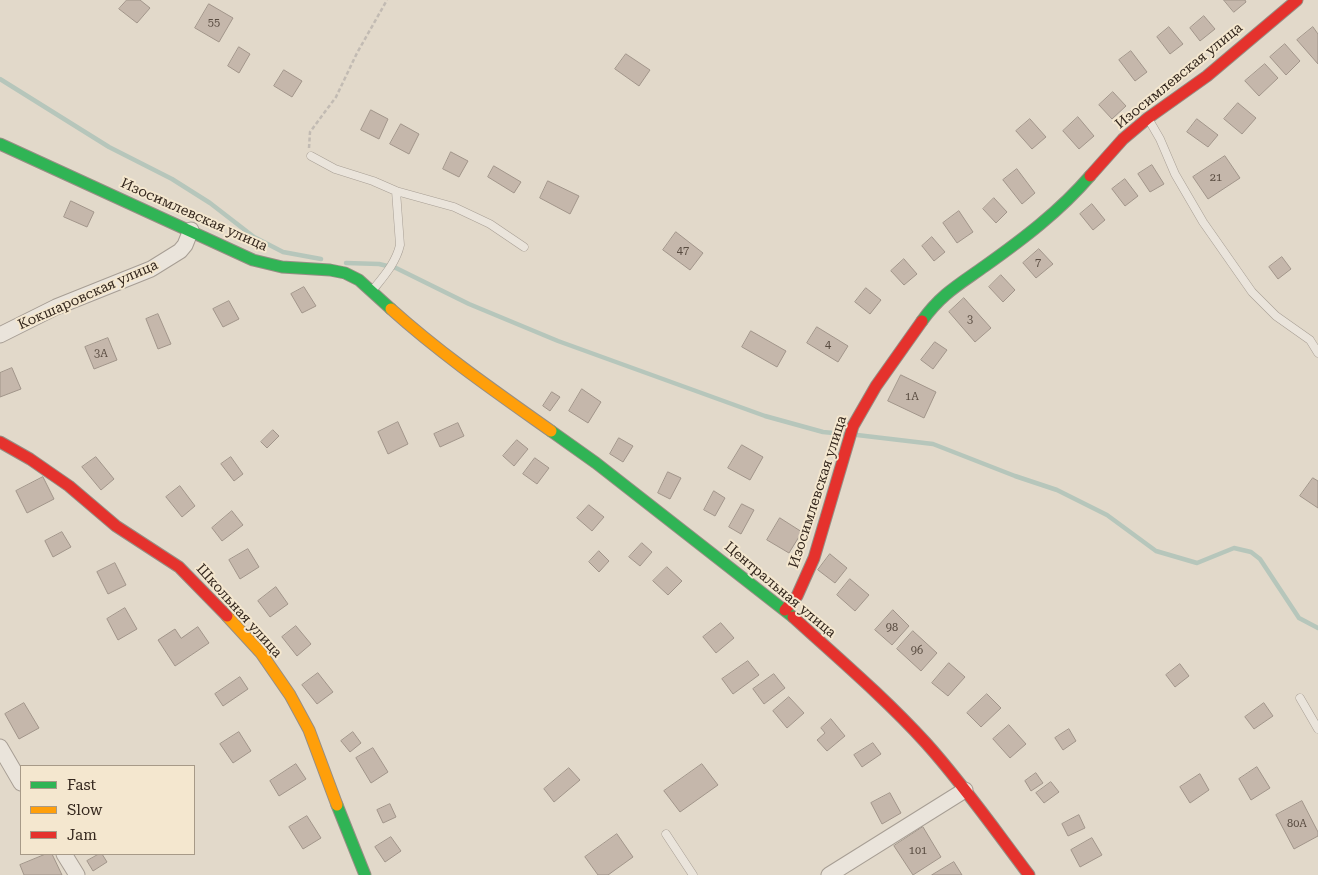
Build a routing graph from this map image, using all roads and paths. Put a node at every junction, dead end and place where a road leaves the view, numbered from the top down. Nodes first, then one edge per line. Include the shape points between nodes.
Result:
1 (387, 0) edge
2 (1298, 0) edge
3 (1148, 118) junction
4 (0, 144) edge
5 (311, 156) joint
6 (396, 191) junction
7 (191, 230) junction
8 (524, 247) dead end
9 (372, 291) junction
10 (0, 335) edge
11 (1318, 352) edge
12 (470, 373) joint
13 (0, 442) edge
14 (785, 610) junction
15 (1300, 698) dead end
16 (1318, 729) edge
17 (0, 747) edge
18 (20, 781) edge
19 (965, 790) junction
20 (666, 834) dead end
21 (65, 855) edge
22 (77, 875) edge
23 (365, 875) edge
24 (693, 875) edge
25 (829, 875) edge
26 (1029, 875) edge

1 - 5 path via 336,97 310,132 308,145
2 - 3 street, Изосимлевская улица via 1207,76
3 - 11 lane via 1198,214 1252,292 1276,316 1310,340
3 - 14 street, Изосимлевская улица via 1123,139 1074,195 1039,226 942,296 928,313 876,386 853,426 817,552 797,596
4 - 7 street, Изосимлевская улица
5 - 6 lane via 335,169
6 - 8 lane via 454,207 490,224
6 - 9 lane via 400,245 388,271
7 - 9 street, Изосимлевская улица via 253,260 282,268 330,270 359,280
7 - 10 street, Кокшаровская улица via 180,251 151,269 48,310
9 - 12 street, Изосимлевская улица
12 - 14 street, Центральная улица via 596,463
13 - 23 street, Школьная улица via 69,486 116,526 179,567 260,653 290,695 309,730
14 - 19 street, Центральная улица via 883,699
15 - 16 lane
17 - 18 street
19 - 25 street
19 - 26 street, Центральная улица
20 - 24 lane
21 - 22 street

